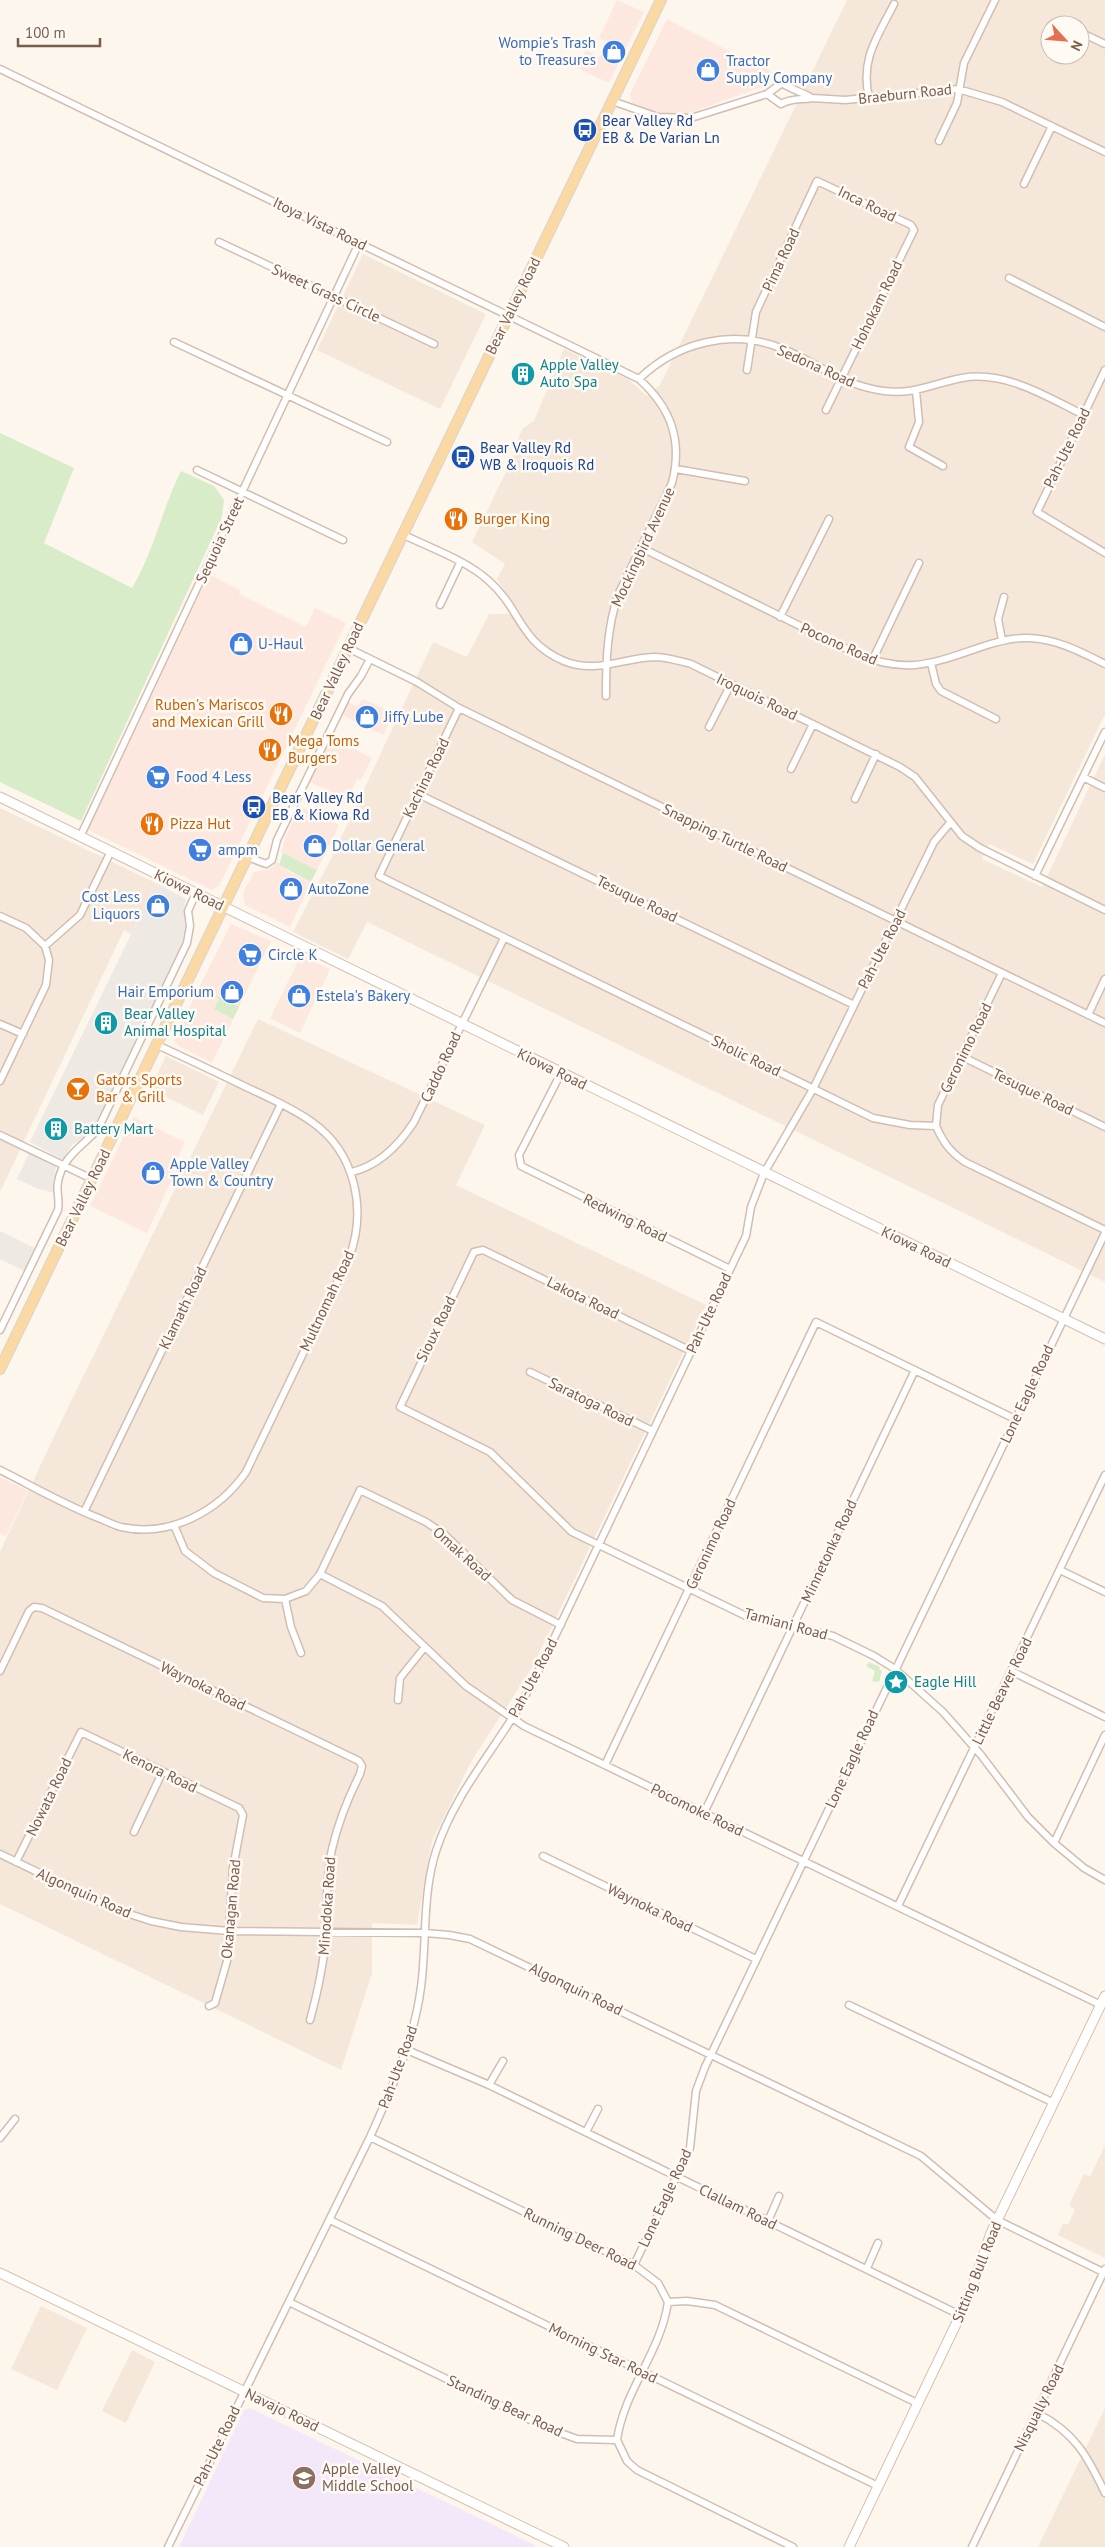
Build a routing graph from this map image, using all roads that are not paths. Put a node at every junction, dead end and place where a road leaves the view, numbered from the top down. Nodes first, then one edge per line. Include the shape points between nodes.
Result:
1 (661, 0) edge
2 (995, 0) edge
3 (894, 4) dead end
4 (1090, 37) edge
5 (1105, 44) edge
6 (0, 69) edge
7 (958, 88) junction
8 (792, 90) junction
9 (768, 94) junction
10 (791, 98) junction
11 (812, 98) junction
12 (869, 98) junction
13 (612, 101) junction
14 (1052, 126) junction
15 (939, 141) dead end
16 (1105, 152) edge
17 (818, 181) joint
18 (1024, 184) dead end
19 (914, 230) joint
20 (219, 242) dead end
21 (359, 243) junction
22 (1008, 278) dead end
23 (334, 297) junction
24 (508, 315) junction
25 (1105, 327) edge
26 (750, 341) junction
27 (174, 342) dead end
28 (434, 344) dead end
29 (747, 370) dead end
30 (1105, 370) edge
31 (639, 379) junction
32 (841, 379) junction
33 (916, 391) junction
34 (288, 396) junction
35 (826, 410) dead end
36 (1084, 415) junction
37 (387, 442) dead end
38 (943, 466) dead end
39 (676, 469) junction
40 (197, 470) dead end
41 (745, 481) dead end
42 (243, 492) junction
43 (828, 519) dead end
44 (402, 534) junction
45 (343, 540) dead end
46 (642, 548) junction
47 (1105, 553) edge
48 (460, 563) junction
49 (919, 563) dead end
50 (1004, 596) dead end
51 (440, 605) dead end
52 (780, 617) junction
53 (1002, 640) junction
54 (348, 648) junction
55 (370, 659) junction
56 (872, 661) junction
57 (931, 663) junction
58 (1105, 664) edge
59 (606, 666) junction
60 (731, 684) junction
61 (606, 696) dead end
62 (459, 708) junction
63 (996, 719) dead end
64 (813, 724) junction
65 (709, 727) dead end
66 (1105, 732) edge
67 (876, 754) junction
68 (791, 769) dead end
69 (1084, 777) junction
70 (1105, 788) edge
71 (418, 794) junction
72 (0, 797) edge
73 (855, 799) dead end
74 (950, 823) junction
75 (81, 836) junction
76 (111, 851) junction
77 (248, 856) junction
78 (379, 876) joint
79 (1036, 876) junction
80 (196, 894) junction
81 (224, 907) junction
82 (1105, 910) edge
83 (0, 916) edge
84 (896, 920) junction
85 (504, 938) junction
86 (45, 946) junction
87 (1002, 973) junction
88 (1105, 980) edge
89 (854, 1005) junction
90 (1088, 1014) junction
91 (1105, 1023) edge
92 (0, 1024) edge
93 (461, 1025) junction
94 (22, 1034) junction
95 (158, 1044) junction
96 (961, 1056) junction
97 (560, 1073) junction
98 (0, 1081) edge
99 (813, 1089) junction
100 (282, 1104) junction
101 (936, 1126) junction
102 (1105, 1127) edge
103 (0, 1134) edge
104 (65, 1166) junction
105 (352, 1172) junction
106 (764, 1173) junction
107 (92, 1179) junction
108 (1105, 1232) edge
109 (474, 1252) joint
110 (730, 1269) junction
111 (1062, 1320) junction
112 (0, 1330) edge
113 (1105, 1340) edge
114 (691, 1351) junction
115 (0, 1369) edge
116 (915, 1370) junction
117 (530, 1372) dead end
118 (400, 1407) joint
119 (1015, 1419) junction
120 (652, 1431) junction
121 (0, 1470) edge
122 (1105, 1475) edge
123 (84, 1512) junction
124 (174, 1525) junction
125 (599, 1545) junction
126 (1060, 1570) junction
127 (320, 1574) junction
128 (690, 1589) junction
129 (1105, 1592) edge
130 (285, 1599) junction
131 (561, 1625) junction
132 (794, 1626) junction
133 (424, 1648) junction
134 (301, 1653) dead end
135 (895, 1669) junction
136 (0, 1671) edge
137 (1011, 1671) junction
138 (398, 1700) dead end
139 (513, 1717) junction
140 (1105, 1717) edge
141 (81, 1732) joint
142 (1105, 1735) edge
143 (975, 1748) junction
144 (605, 1765) junction
145 (362, 1766) joint
146 (162, 1773) junction
147 (239, 1808) joint
148 (704, 1813) junction
149 (134, 1832) dead end
150 (1054, 1843) junction
151 (0, 1854) edge
152 (543, 1856) dead end
153 (804, 1861) junction
154 (16, 1862) junction
155 (1105, 1880) edge
156 (898, 1906) junction
157 (229, 1931) junction
158 (326, 1932) junction
159 (425, 1933) junction
160 (756, 1959) junction
161 (1103, 2001) edge
162 (849, 2005) dead end
163 (209, 2006) dead end
164 (310, 2020) dead end
165 (407, 2050) junction
166 (711, 2054) junction
167 (503, 2062) dead end
168 (488, 2085) junction
169 (1054, 2103) junction
170 (598, 2109) dead end
171 (15, 2119) dead end
172 (586, 2132) junction
173 (370, 2137) junction
174 (0, 2138) edge
175 (677, 2177) junction
176 (779, 2196) dead end
177 (330, 2220) junction
178 (998, 2220) junction
179 (768, 2221) junction
180 (878, 2243) dead end
181 (634, 2265) junction
182 (867, 2268) junction
183 (1105, 2271) edge
184 (0, 2273) edge
185 (290, 2302) junction
186 (668, 2302) junction
187 (960, 2315) junction
188 (642, 2372) junction
189 (244, 2391) junction
190 (918, 2403) junction
191 (1037, 2413) junction
192 (617, 2440) junction
193 (878, 2486) junction
194 (1105, 2493) edge
195 (168, 2547) edge
196 (564, 2547) edge
197 (793, 2547) edge
198 (849, 2547) edge
199 (972, 2547) edge

1 - 13 main road, Bear Valley Road
2 - 7 street via 964,63
3 - 12 street via 867,60
4 - 5 street
6 - 21 street, Itoya Vista Road
7 - 12 street, Braeburn Road
7 - 14 street, Braeburn Road via 1002,102
7 - 15 street via 957,103
8 - 9 street, Braeburn Road via 782,83
8 - 10 street
8 - 11 street, Braeburn Road
9 - 10 street, Braeburn Road via 781,104
9 - 13 street, Braeburn Road via 691,118 644,114
10 - 11 street, Braeburn Road
11 - 12 street, Braeburn Road
13 - 24 main road, Bear Valley Road
14 - 16 street, Braeburn Road
14 - 18 street
17 - 19 street, Inca Road via 911,225
17 - 26 street, Pima Road via 756,312
19 - 32 street, Hohokam Road
20 - 23 street, Sweet Grass Circle
21 - 23 street, Sequoia Street
21 - 24 street, Itoya Vista Road
22 - 25 street
23 - 28 street, Sweet Grass Circle
23 - 34 street, Sequoia Street
24 - 31 street, Itoya Vista Road
24 - 44 main road, Bear Valley Road
26 - 29 street, Pima Road
26 - 31 street, Sedona Road via 724,339 704,342 672,354
26 - 32 street, Sedona Road via 783,349
27 - 34 street
30 - 36 street, Pah-Ute Road
31 - 39 street, Mockingbird Avenue via 655,394 670,420
32 - 33 street, Sedona Road via 886,391
32 - 35 street, Hohokam Road
33 - 36 street, Sedona Road via 963,378 992,377 1037,392
33 - 38 street via 919,422 909,447
34 - 37 street
34 - 42 street, Sequoia Street
36 - 47 street, Pah-Ute Road via 1037,512
39 - 41 street
39 - 46 street, Mockingbird Avenue
40 - 42 street
42 - 45 street
42 - 75 street, Sequoia Street
43 - 52 street
44 - 48 street, Iroquois Road
44 - 54 main road, Bear Valley Road
46 - 52 street, Pocono Road
46 - 59 street, Mockingbird Avenue via 612,613
48 - 51 street
48 - 59 street, Iroquois Road via 491,582 509,603 522,628 548,653 565,662
49 - 56 street
50 - 53 street via 998,619
52 - 56 street, Pocono Road
53 - 57 street, Pocono Road
53 - 58 street, Pocono Road via 1054,641
54 - 55 street, Snapping Turtle Road
54 - 77 main road, Bear Valley Road
55 - 62 street, Snapping Turtle Road via 417,682
55 - 77 street via 348,694 277,840 272,860 266,864
56 - 57 street, Pocono Road via 892,666
57 - 63 street via 941,691
59 - 60 street, Iroquois Road via 654,657 673,659 691,664
59 - 61 street, Mockingbird Avenue
60 - 64 street, Iroquois Road
60 - 65 street
62 - 71 street, Kachina Road
62 - 84 street, Snapping Turtle Road
64 - 67 street, Iroquois Road
64 - 68 street
66 - 69 street
67 - 73 street
67 - 74 street, Iroquois Road via 915,777
69 - 70 street
69 - 79 street
71 - 78 street, Kachina Road
71 - 89 street, Tesuque Road
72 - 75 street, Kiowa Road
74 - 79 street, Iroquois Road via 980,848
74 - 84 street, Pah-Ute Road via 934,842
75 - 76 street, Kiowa Road
76 - 80 street, Kiowa Road
76 - 86 street via 80,915
77 - 81 main road, Bear Valley Road
78 - 85 street, Sholic Road
79 - 82 street, Iroquois Road
80 - 81 street, Kiowa Road
80 - 104 street via 188,911 187,944 98,1129 75,1148
81 - 93 street, Kiowa Road
81 - 95 main road, Bear Valley Road
83 - 86 street via 26,928
84 - 87 street, Snapping Turtle Road
84 - 89 street, Pah-Ute Road
85 - 93 street, Caddo Road
85 - 99 street, Sholic Road
86 - 94 street via 49,960 46,985
87 - 90 street, Snapping Turtle Road
87 - 96 street, Geronimo Road
88 - 90 street
89 - 99 street, Pah-Ute Road
90 - 91 street, Snapping Turtle Road
92 - 94 street
93 - 97 street, Kiowa Road
93 - 105 street, Caddo Road via 403,1138 386,1156
94 - 98 street
95 - 100 street, Multnomah Road
95 - 107 main road, Bear Valley Road
96 - 101 street, Geronimo Road via 938,1105
96 - 102 street, Tesuque Road
97 - 106 street, Kiowa Road
97 - 110 street, Redwing Road via 519,1155 521,1166
99 - 101 street, Sholic Road via 873,1118
99 - 106 street, Pah-Ute Road
100 - 105 street, Multnomah Road via 313,1122 335,1145
100 - 123 street, Klamath Road
101 - 108 street via 942,1141 965,1162
103 - 104 street
104 - 107 street
104 - 112 street via 58,1183 58,1210
105 - 124 street, Multnomah Road via 358,1207 355,1240 246,1472 213,1507
106 - 110 street, Pah-Ute Road via 746,1236
106 - 111 street, Kiowa Road
107 - 115 main road, Bear Valley Road
108 - 111 street, Lone Eagle Road
109 - 114 street, Lakota Road via 483,1250
109 - 118 street, Sioux Road
110 - 114 street, Pah-Ute Road
111 - 113 street, Kiowa Road
111 - 119 street, Lone Eagle Road
114 - 120 street, Pah-Ute Road
116 - 119 street
116 - 128 street, Geronimo Road via 816,1322
116 - 132 street, Minnetonka Road
117 - 120 street, Saratoga Road
118 - 125 street, Tamiani Road via 490,1452 572,1532
119 - 135 street, Lone Eagle Road
120 - 125 street, Pah-Ute Road
121 - 123 street, Multnomah Road
122 - 126 street, Little Beaver Road
123 - 124 street, Multnomah Road via 121,1527
124 - 130 street via 185,1551 214,1573 263,1598
125 - 128 street, Tamiani Road
125 - 131 street, Pah-Ute Road
126 - 129 street
126 - 137 street, Little Beaver Road
127 - 130 street via 306,1591
127 - 131 street, Omak Road via 360,1490 444,1534 512,1600
127 - 133 street, Pocomoke Road via 382,1606
128 - 132 street, Tamiani Road via 748,1617
128 - 144 street, Geronimo Road
130 - 134 street
131 - 139 street, Pah-Ute Road
132 - 135 street, Tamiani Road via 833,1636
132 - 148 street, Minnetonka Road
133 - 138 street via 400,1678
133 - 139 street, Pocomoke Road via 466,1686
135 - 143 street, Tamiani Road via 928,1696
135 - 153 street, Lone Eagle Road
136 - 145 street, Waynoka Road via 29,1611 34,1607 42,1608 359,1761
137 - 140 street
137 - 143 street, Little Beaver Road
139 - 144 street, Pocomoke Road via 524,1726
139 - 159 street, Pah-Ute Road via 453,1809 436,1851 428,1884
141 - 146 street, Kenora Road
141 - 154 street, Nowata Road
142 - 150 street
143 - 150 street, Tamiani Road via 1028,1817
143 - 156 street, Little Beaver Road
144 - 148 street, Pocomoke Road
145 - 158 street, Minodoka Road via 340,1818 332,1850 326,1887
146 - 147 street, Kenora Road
146 - 149 street
147 - 157 street, Okanagan Road via 243,1815 233,1868
148 - 153 street, Pocomoke Road
150 - 155 street, Tamiani Road via 1084,1868
151 - 154 street, Algonquin Road
152 - 160 street, Waynoka Road
153 - 156 street, Pocomoke Road
153 - 160 street, Lone Eagle Road
154 - 157 street, Algonquin Road via 114,1909 151,1921
156 - 161 street, Pocomoke Road
157 - 158 street, Algonquin Road
157 - 163 street, Okanagan Road via 222,1986 215,2004
158 - 159 street, Algonquin Road
158 - 164 street, Minodoka Road via 320,1987
159 - 165 street, Pah-Ute Road via 421,1986
159 - 166 street, Algonquin Road via 470,1939
160 - 166 street, Lone Eagle Road
161 - 169 street, Sitting Bull Road
162 - 169 street
165 - 168 street, Clallam Road
165 - 173 street, Pah-Ute Road
166 - 175 street, Lone Eagle Road via 696,2090 690,2148
166 - 178 street, Algonquin Road via 921,2156
167 - 168 street
168 - 172 street, Clallam Road
169 - 178 street, Sitting Bull Road
170 - 172 street
171 - 174 street
172 - 175 street, Clallam Road
173 - 177 street, Pah-Ute Road
173 - 181 street, Running Deer Road
175 - 179 street, Clallam Road
175 - 181 street, Lone Eagle Road
176 - 179 street
177 - 185 street, Pah-Ute Road
177 - 188 street, Morning Star Road
178 - 183 street, Algonquin Road
178 - 187 street, Sitting Bull Road
179 - 182 street, Clallam Road
180 - 182 street
181 - 186 street, Running Deer Road via 658,2283
182 - 187 street, Clallam Road
183 - 191 street, Nisqually Road
184 - 189 street, Navajo Road
185 - 189 street, Pah-Ute Road
185 - 192 street, Standing Bear Road via 547,2428 577,2440
186 - 188 street via 665,2324
186 - 190 street via 715,2305
187 - 190 street, Sitting Bull Road
188 - 192 street via 622,2412
188 - 193 street, Morning Star Road
189 - 195 street, Pah-Ute Road
189 - 196 street, Navajo Road
190 - 193 street, Sitting Bull Road
191 - 194 street via 1051,2420 1078,2444
191 - 199 street, Nisqually Road
192 - 197 street via 627,2461 637,2470
193 - 198 street, Sitting Bull Road

